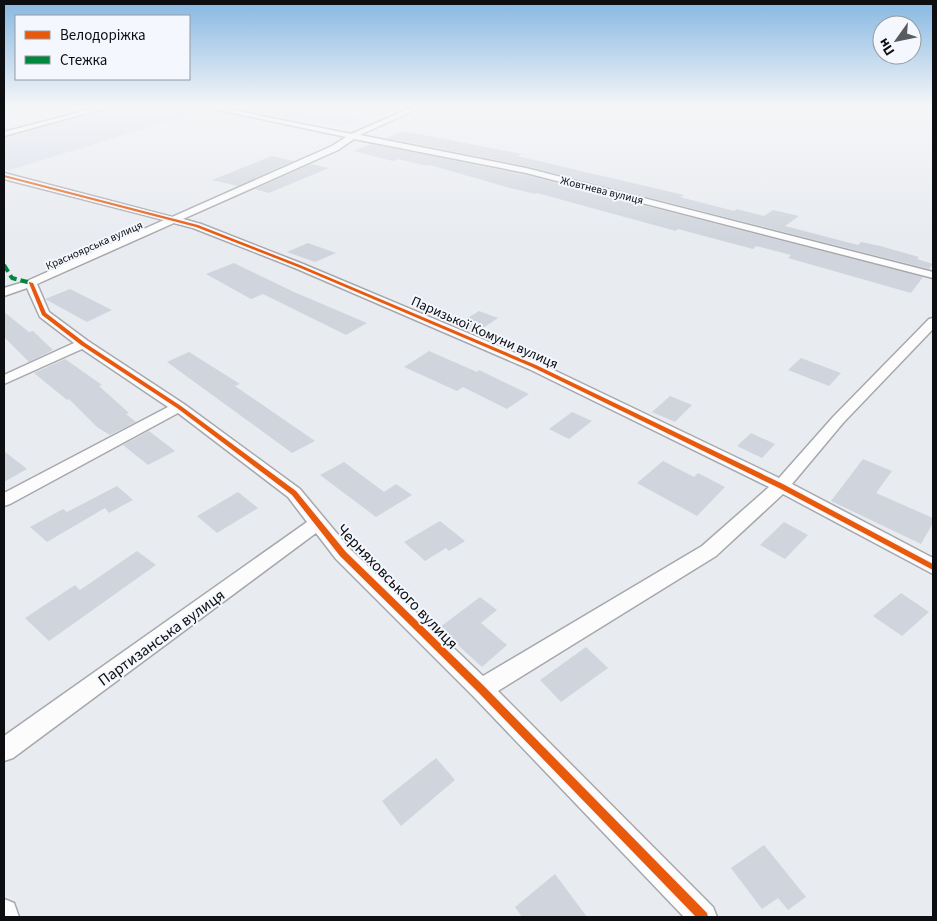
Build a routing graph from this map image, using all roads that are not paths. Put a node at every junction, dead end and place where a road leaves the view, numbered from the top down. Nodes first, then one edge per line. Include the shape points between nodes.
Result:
1 (332, 150) edge
2 (426, 150) edge
3 (4, 176) edge
4 (174, 220) junction
5 (933, 275) edge
6 (31, 283) junction
7 (4, 292) edge
8 (933, 322) edge
9 (82, 344) junction
10 (4, 380) edge
11 (179, 407) junction
12 (781, 486) junction
13 (4, 500) edge
14 (318, 523) junction
15 (933, 567) edge
16 (481, 689) junction
17 (4, 750) edge
18 (4, 913) edge
19 (5, 917) edge
20 (703, 917) edge

1 - 4 street, Красноярська вулиця
2 - 5 street, Жовтнева вулиця via 526,171
3 - 4 street, Паризької Комуни вулиця
4 - 6 street, Красноярська вулиця
4 - 12 street, Паризької Комуни вулиця via 299,266 534,366
6 - 7 street, Красноярська вулиця
6 - 9 street, Черняховського вулиця via 44,314
8 - 12 street via 838,420
9 - 10 street
9 - 11 street, Черняховського вулиця
11 - 13 street
11 - 14 street, Черняховського вулиця via 294,493
12 - 15 street, Паризької Комуни вулиця
12 - 16 street via 710,551
14 - 16 street, Черняховського вулиця via 343,554
14 - 17 street, Партизанська вулиця
16 - 20 street, Черняховського вулиця
18 - 19 street

